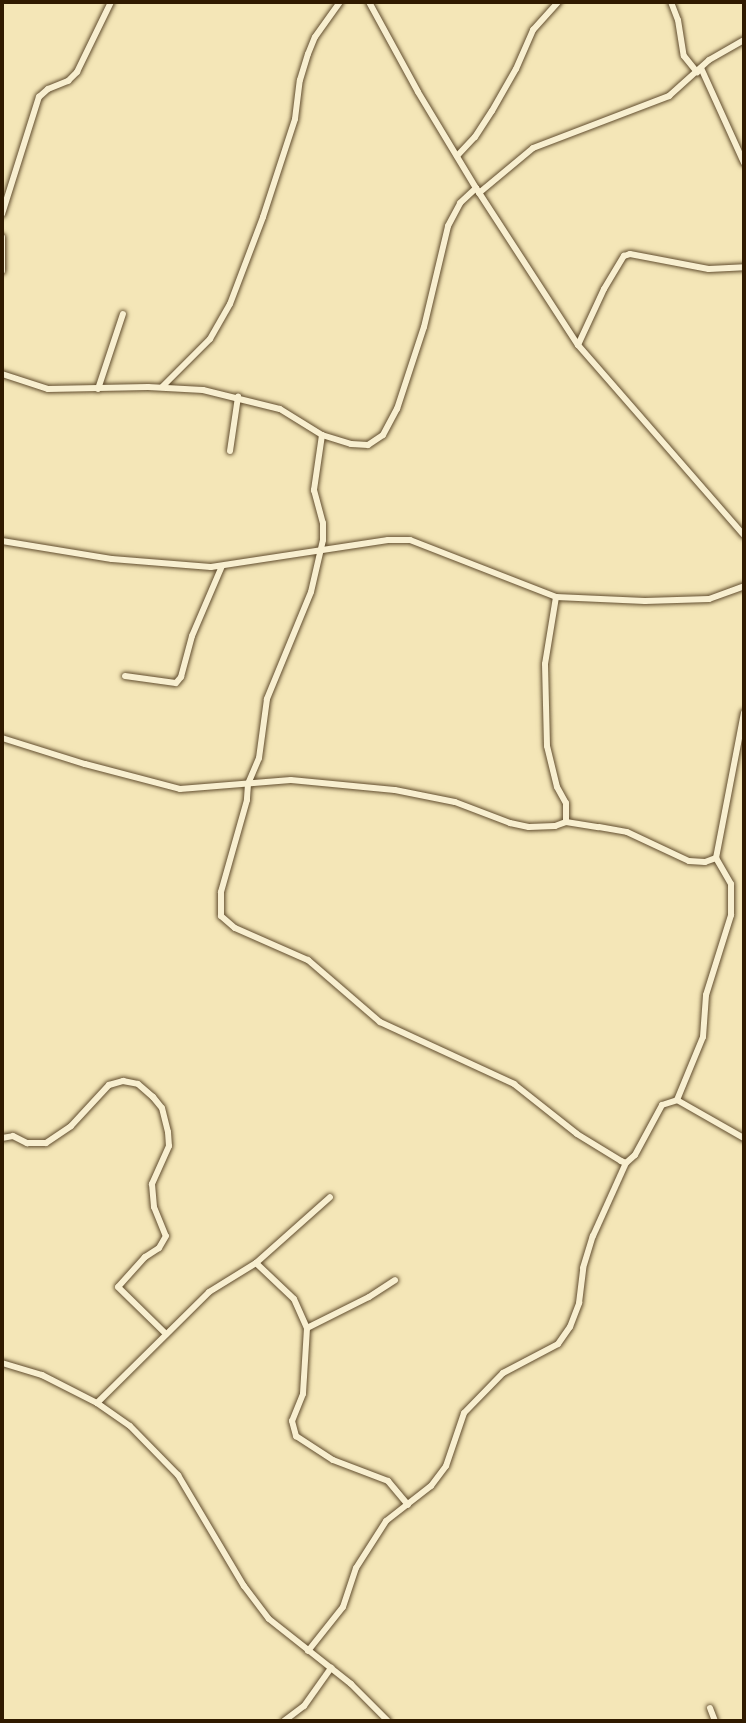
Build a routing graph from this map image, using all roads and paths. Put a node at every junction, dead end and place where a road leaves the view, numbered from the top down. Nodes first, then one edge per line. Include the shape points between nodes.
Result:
1 (111, 2) edge
2 (340, 2) edge
3 (369, 2) edge
4 (558, 2) edge
5 (671, 2) edge
6 (744, 40) edge
7 (699, 70) junction
8 (457, 156) junction
9 (744, 163) edge
10 (478, 190) junction
11 (2, 214) edge
12 (2, 237) edge
13 (744, 267) edge
14 (2, 271) edge
15 (123, 314) dead end
16 (578, 345) junction
17 (2, 374) edge
18 (173, 376) junction
19 (162, 387) junction
20 (178, 388) junction
21 (98, 389) junction
22 (238, 397) junction
23 (322, 435) junction
24 (230, 451) dead end
25 (744, 534) edge
26 (2, 541) edge
27 (321, 550) junction
28 (222, 566) junction
29 (744, 586) edge
30 (556, 597) junction
31 (125, 676) dead end
32 (744, 713) edge
33 (2, 737) edge
34 (248, 784) junction
35 (566, 822) junction
36 (716, 858) junction
37 (680, 1101) junction
38 (2, 1138) edge
39 (744, 1138) edge
40 (626, 1163) junction
41 (330, 1197) dead end
42 (256, 1262) junction
43 (395, 1280) dead end
44 (307, 1328) junction
45 (166, 1334) junction
46 (2, 1363) edge
47 (97, 1403) junction
48 (408, 1505) junction
49 (309, 1651) junction
50 (331, 1668) junction
51 (710, 1708) dead end
52 (284, 1721) edge
53 (388, 1721) edge
54 (715, 1721) edge

1 - 11 street via 78,72 39,97
2 - 18 street via 315,37 303,67 295,119 230,304 210,339
3 - 8 street
4 - 8 street via 533,30 492,111
5 - 7 street via 684,56
6 - 7 street
7 - 9 street
7 - 10 street via 682,88 658,102 533,148
8 - 10 street
10 - 16 street
10 - 23 street via 460,203 448,226 418,350 391,424 368,446
12 - 14 street
13 - 16 street via 702,268 624,256
15 - 21 street
16 - 25 street
17 - 21 street via 48,389
18 - 19 street
18 - 20 street
19 - 20 street
19 - 21 street
20 - 22 street
22 - 23 street via 280,409
22 - 24 street
23 - 27 street via 314,490 323,523
26 - 28 street via 112,559
27 - 28 street
27 - 30 street via 410,540
27 - 34 street via 311,592 267,699 259,758
28 - 31 street via 176,683
29 - 30 street via 709,599
30 - 35 street via 545,664 547,746 566,803
32 - 36 street
33 - 34 street via 180,789
34 - 35 street via 291,780 395,790 454,802 529,827
34 - 40 street via 221,892 226,923 308,960 380,1022 514,1084 591,1143
35 - 36 street via 627,832 689,861 705,863
36 - 37 street via 731,884 732,915 706,995 703,1037
37 - 39 street
37 - 40 street via 663,1105 656,1113 635,1156
38 - 45 street via 46,1143 71,1126 109,1085 138,1084 153,1097 162,1108 168,1132 169,1146 152,1184 154,1208 166,1236 118,1287
40 - 48 street via 593,1236 570,1328 558,1344 503,1373 464,1413 446,1466
41 - 42 street
42 - 44 street via 294,1299
42 - 45 street via 215,1287
43 - 44 street
44 - 48 street via 303,1394 292,1422 296,1436 333,1460 388,1481
45 - 47 street
46 - 47 street via 29,1369
47 - 49 street via 130,1426 178,1475 258,1607
48 - 49 street via 386,1521 371,1542 342,1607
49 - 50 street
50 - 52 street via 304,1706
50 - 53 street
51 - 54 street

